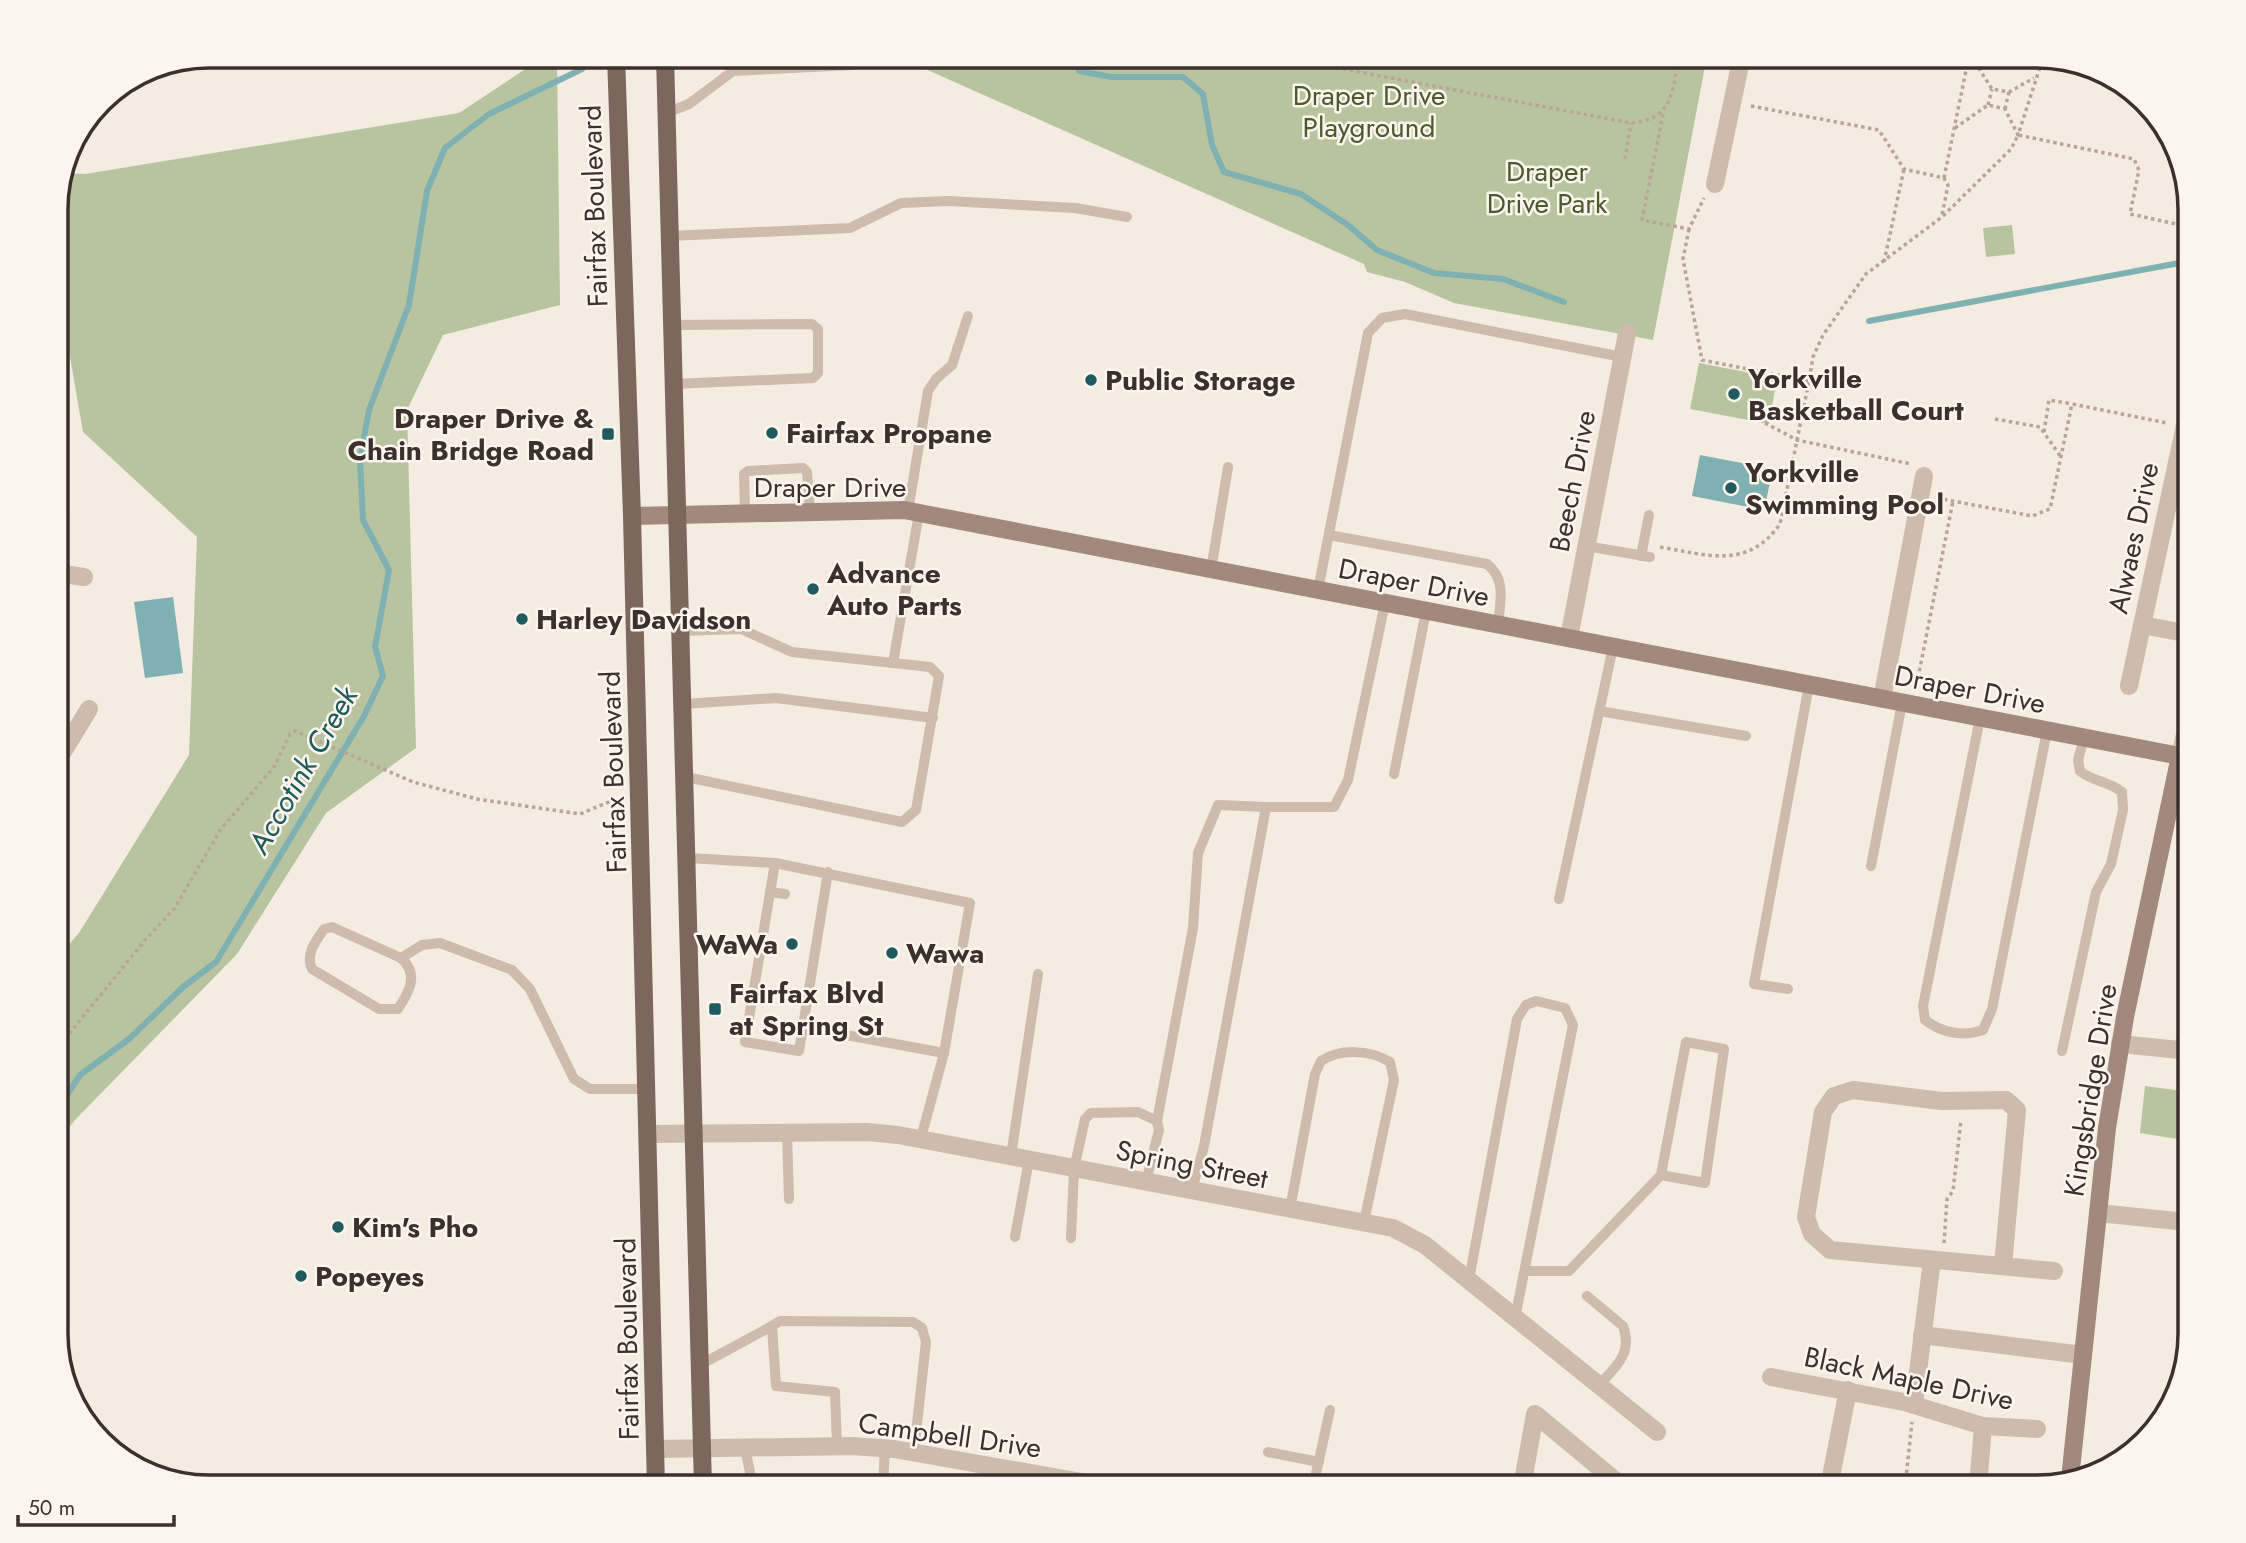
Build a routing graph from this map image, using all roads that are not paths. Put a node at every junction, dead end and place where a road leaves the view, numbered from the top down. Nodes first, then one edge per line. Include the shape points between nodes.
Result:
1 (616, 68) edge
2 (664, 68) edge
3 (793, 68) edge
4 (1739, 68) edge
5 (666, 113) junction
6 (1715, 184) road end
7 (1127, 218) dead end
8 (669, 236) junction
9 (968, 316) dead end
10 (672, 326) junction
11 (1627, 333) dead end
12 (1622, 357) junction
13 (673, 384) junction
14 (2178, 466) edge
15 (1228, 467) dead end
16 (1924, 476) road end
17 (810, 511) junction
18 (913, 512) junction
19 (745, 513) junction
20 (676, 514) junction
21 (1649, 514) dead end
22 (632, 516) junction
23 (1329, 536) junction
24 (1586, 546) junction
25 (1211, 570) junction
26 (69, 575) edge
27 (84, 577) dead end
28 (1318, 590) junction
29 (1385, 603) junction
30 (1426, 611) junction
31 (1497, 625) junction
32 (2141, 625) junction
33 (680, 631) junction
34 (2178, 632) edge
35 (1569, 638) junction
36 (1613, 647) junction
37 (893, 663) junction
38 (1809, 685) junction
39 (2129, 686) dead end
40 (1882, 699) junction
41 (1902, 703) junction
42 (683, 704) junction
43 (89, 709) dead end
44 (1599, 711) junction
45 (933, 718) junction
46 (1980, 718) junction
47 (2047, 730) junction
48 (1746, 736) dead end
49 (2084, 738) junction
50 (69, 742) edge
51 (2178, 756) edge
52 (2178, 766) edge
53 (1394, 774) dead end
54 (686, 777) junction
55 (1266, 807) junction
56 (688, 859) junction
57 (775, 863) junction
58 (1871, 866) dead end
59 (828, 872) junction
60 (770, 892) junction
61 (785, 894) dead end
62 (1559, 899) dead end
63 (765, 921) junction
64 (779, 923) dead end
65 (761, 950) junction
66 (774, 951) dead end
67 (401, 958) junction
68 (1038, 974) dead end
69 (756, 977) junction
70 (769, 979) dead end
71 (797, 984) dead end
72 (810, 986) junction
73 (1788, 989) dead end
74 (791, 1014) dead end
75 (804, 1022) junction
76 (2120, 1044) junction
77 (2178, 1049) edge
78 (2062, 1051) dead end
79 (944, 1053) junction
80 (647, 1089) junction
81 (1157, 1121) junction
82 (695, 1133) junction
83 (787, 1133) junction
84 (649, 1135) junction
85 (921, 1138) junction
86 (1020, 1158) junction
87 (1074, 1168) junction
88 (1661, 1175) junction
89 (1146, 1182) junction
90 (1192, 1190) junction
91 (789, 1199) dead end
92 (1290, 1209) junction
93 (2098, 1213) junction
94 (2178, 1221) edge
95 (1364, 1222) junction
96 (1015, 1237) dead end
97 (1071, 1238) dead end
98 (1938, 1254) junction
99 (2003, 1266) junction
100 (2054, 1271) dead end
101 (1525, 1272) junction
102 (1469, 1280) junction
103 (1587, 1296) dead end
104 (1516, 1318) junction
105 (772, 1326) junction
106 (1922, 1335) junction
107 (2083, 1355) junction
108 (700, 1365) junction
109 (1771, 1377) dead end
110 (1599, 1385) junction
111 (1848, 1390) junction
112 (1330, 1410) dead end
113 (1913, 1411) junction
114 (1983, 1426) junction
115 (2037, 1429) dead end
116 (1657, 1432) dead end
117 (836, 1446) junction
118 (702, 1448) junction
119 (745, 1448) junction
120 (885, 1448) junction
121 (656, 1449) junction
122 (914, 1452) junction
123 (1268, 1452) dead end
124 (1319, 1462) junction
125 (2071, 1471) edge
126 (656, 1475) edge
127 (703, 1475) edge
128 (751, 1475) edge
129 (884, 1475) edge
130 (1043, 1475) edge
131 (1316, 1475) edge
132 (1524, 1475) edge
133 (1609, 1475) edge
134 (1831, 1475) edge
135 (1979, 1475) edge

1 - 22 main road, Fairfax Boulevard
2 - 5 main road
3 - 5 lane via 733,71 689,104
4 - 6 street
5 - 8 main road
7 - 8 lane via 1075,208 924,202 901,203 850,228
8 - 10 main road
9 - 18 lane via 952,365 928,391
10 - 13 main road
10 - 13 lane via 812,324 818,329 818,373 813,379
11 - 12 street, Beech Drive
12 - 23 lane via 1405,314 1382,318 1368,333
12 - 24 street, Beech Drive
13 - 20 main road
14 - 32 street, Alwaes Drive
15 - 25 lane
16 - 40 street
17 - 18 street, Draper Drive
17 - 19 street, Draper Drive
17 - 19 lane via 803,468 744,474
18 - 25 street, Draper Drive
18 - 37 lane
19 - 20 street, Draper Drive
20 - 22 street, Draper Drive
20 - 33 main road
21 - 24 lane via 1646,556
22 - 80 main road, Fairfax Boulevard
23 - 28 lane
23 - 31 lane via 1487,564 1502,586
24 - 35 street, Beech Drive
25 - 28 street, Draper Drive
26 - 27 street
28 - 29 street, Draper Drive
29 - 30 street, Draper Drive
29 - 55 lane via 1348,780 1334,807
30 - 31 street, Draper Drive
30 - 53 lane
31 - 35 street, Draper Drive
32 - 34 street
32 - 39 street, Alwaes Drive
33 - 37 lane via 741,629 792,652
33 - 42 main road
35 - 36 street, Draper Drive
36 - 38 street, Draper Drive
36 - 44 lane
37 - 45 lane via 930,667 939,676
38 - 40 street, Draper Drive
38 - 73 lane via 1754,984
40 - 41 street, Draper Drive
41 - 46 street, Draper Drive
41 - 58 lane
42 - 45 lane via 776,698
42 - 54 main road
43 - 50 street
44 - 48 lane
44 - 62 lane
45 - 54 lane via 916,810 902,822
46 - 47 street, Draper Drive
46 - 47 lane via 1923,1006 1925,1020 1937,1029 1969,1035 1983,1030 1992,1009
47 - 49 street, Draper Drive
49 - 51 street, Draper Drive
49 - 78 lane via 2080,771 2122,792 2123,810 2111,864 2096,892
52 - 76 street, Kingsbridge Drive
54 - 56 main road
55 - 81 lane via 1219,805 1198,853 1193,928
55 - 90 lane
56 - 57 lane
56 - 82 main road
57 - 59 lane
57 - 60 lane
59 - 72 lane via 808,957
59 - 79 lane via 970,903
60 - 61 lane
60 - 63 lane
63 - 64 lane
63 - 65 lane
65 - 66 lane
65 - 69 lane
67 - 67 lane via 332,927 317,938 308,961 323,977 379,1009 389,1010 398,1009 413,974
67 - 80 lane via 422,945 440,943 512,970 530,989 574,1079 590,1089
68 - 86 lane
69 - 70 lane
69 - 75 lane via 757,1009 746,1042 799,1051
71 - 72 lane
72 - 75 lane
74 - 75 lane
75 - 79 lane
76 - 77 street
76 - 93 street, Kingsbridge Drive
79 - 85 lane
80 - 84 main road, Fairfax Boulevard
81 - 87 lane via 1138,1112 1091,1113 1085,1119
81 - 89 lane via 1159,1130
82 - 83 street, Spring Street
82 - 84 street, Spring Street
82 - 108 main road
83 - 85 street, Spring Street via 867,1132
83 - 91 lane
84 - 121 main road, Fairfax Boulevard
85 - 86 street, Spring Street
86 - 87 street, Spring Street
86 - 96 lane
87 - 89 street, Spring Street
87 - 97 lane
88 - 88 lane via 1686,1042 1724,1049 1705,1183
88 - 101 lane via 1569,1271
89 - 90 street, Spring Street
90 - 92 street, Spring Street
92 - 95 street, Spring Street
92 - 95 lane via 1321,1060 1361,1052 1390,1062 1394,1080
93 - 94 street
93 - 107 street, Kingsbridge Drive
95 - 102 street, Spring Street via 1407,1233
98 - 99 street
98 - 99 street via 1830,1250 1812,1234 1806,1217 1808,1204 1824,1112 1834,1096 1853,1090 1941,1101 2006,1101 2017,1110
98 - 106 street
99 - 100 street
101 - 102 lane via 1573,1024 1565,1008 1536,1002 1526,1005 1517,1019
101 - 104 lane
102 - 104 street, Spring Street
103 - 110 lane via 1626,1333 1623,1359
104 - 110 street, Spring Street
105 - 108 lane
105 - 117 lane via 776,1386 835,1392
105 - 122 lane via 780,1321 913,1322 922,1328 926,1342
106 - 107 street
106 - 113 street
107 - 125 street, Kingsbridge Drive
108 - 118 main road
109 - 111 street, Black Maple Drive
110 - 116 street, Spring Street
111 - 113 street, Black Maple Drive
111 - 134 street
112 - 124 lane
113 - 114 street, Black Maple Drive
114 - 115 street, Black Maple Drive
114 - 135 street
117 - 119 street, Campbell Drive
117 - 120 street, Campbell Drive
118 - 119 street, Campbell Drive
118 - 121 street, Campbell Drive
118 - 127 main road
119 - 128 lane
120 - 122 street, Campbell Drive
120 - 129 lane
121 - 126 main road, Fairfax Boulevard
122 - 130 street, Campbell Drive
123 - 124 lane
124 - 131 lane
132 - 133 street via 1535,1414

